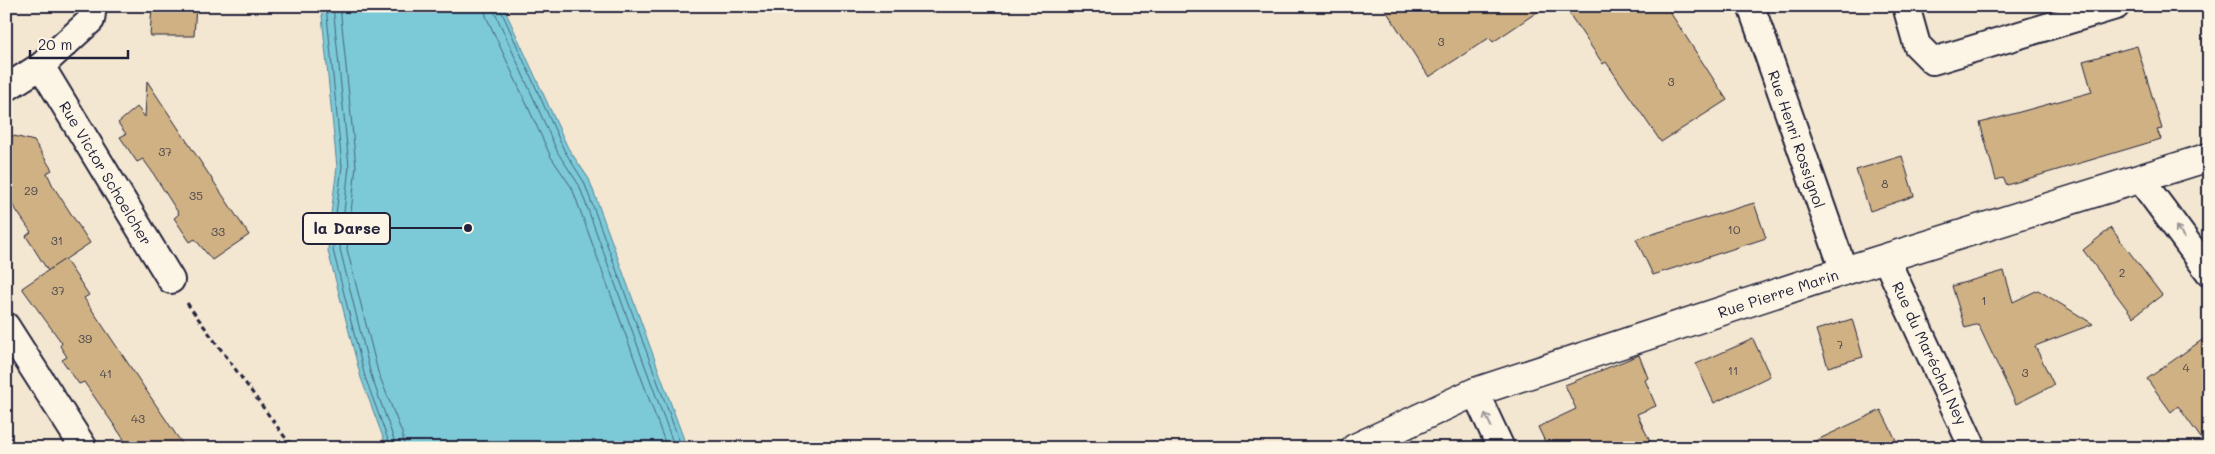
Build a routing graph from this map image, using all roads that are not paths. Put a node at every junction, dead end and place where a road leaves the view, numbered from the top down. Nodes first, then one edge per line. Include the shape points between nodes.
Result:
1 (93, 6) edge
2 (1751, 6) edge
3 (1906, 6) edge
4 (2116, 6) edge
5 (2048, 16) edge
6 (41, 66) junction
7 (6, 88) edge
8 (2209, 158) edge
9 (2141, 180) junction
10 (1886, 259) junction
11 (1844, 271) junction
12 (2209, 272) edge
13 (171, 280) road end
14 (6, 326) edge
15 (1475, 392) junction
16 (84, 448) edge
17 (1355, 448) edge
18 (1501, 448) edge
19 (1973, 448) edge

1 - 6 street via 91,20
2 - 11 street, Rue Henri Rossignol
3 - 5 street via 1917,45 1933,61
4 - 5 street
6 - 7 street
6 - 13 street, Rue Victor Schoelcher
8 - 9 street, Rue Pierre Marin
9 - 10 street, Rue Pierre Marin
12 -> 9 street
10 - 11 street, Rue Pierre Marin
10 - 19 street, Rue du Maréchal Ney
11 - 15 street, Rue Pierre Marin
14 - 16 street
15 - 17 street, Rue Pierre Marin
18 -> 15 street

